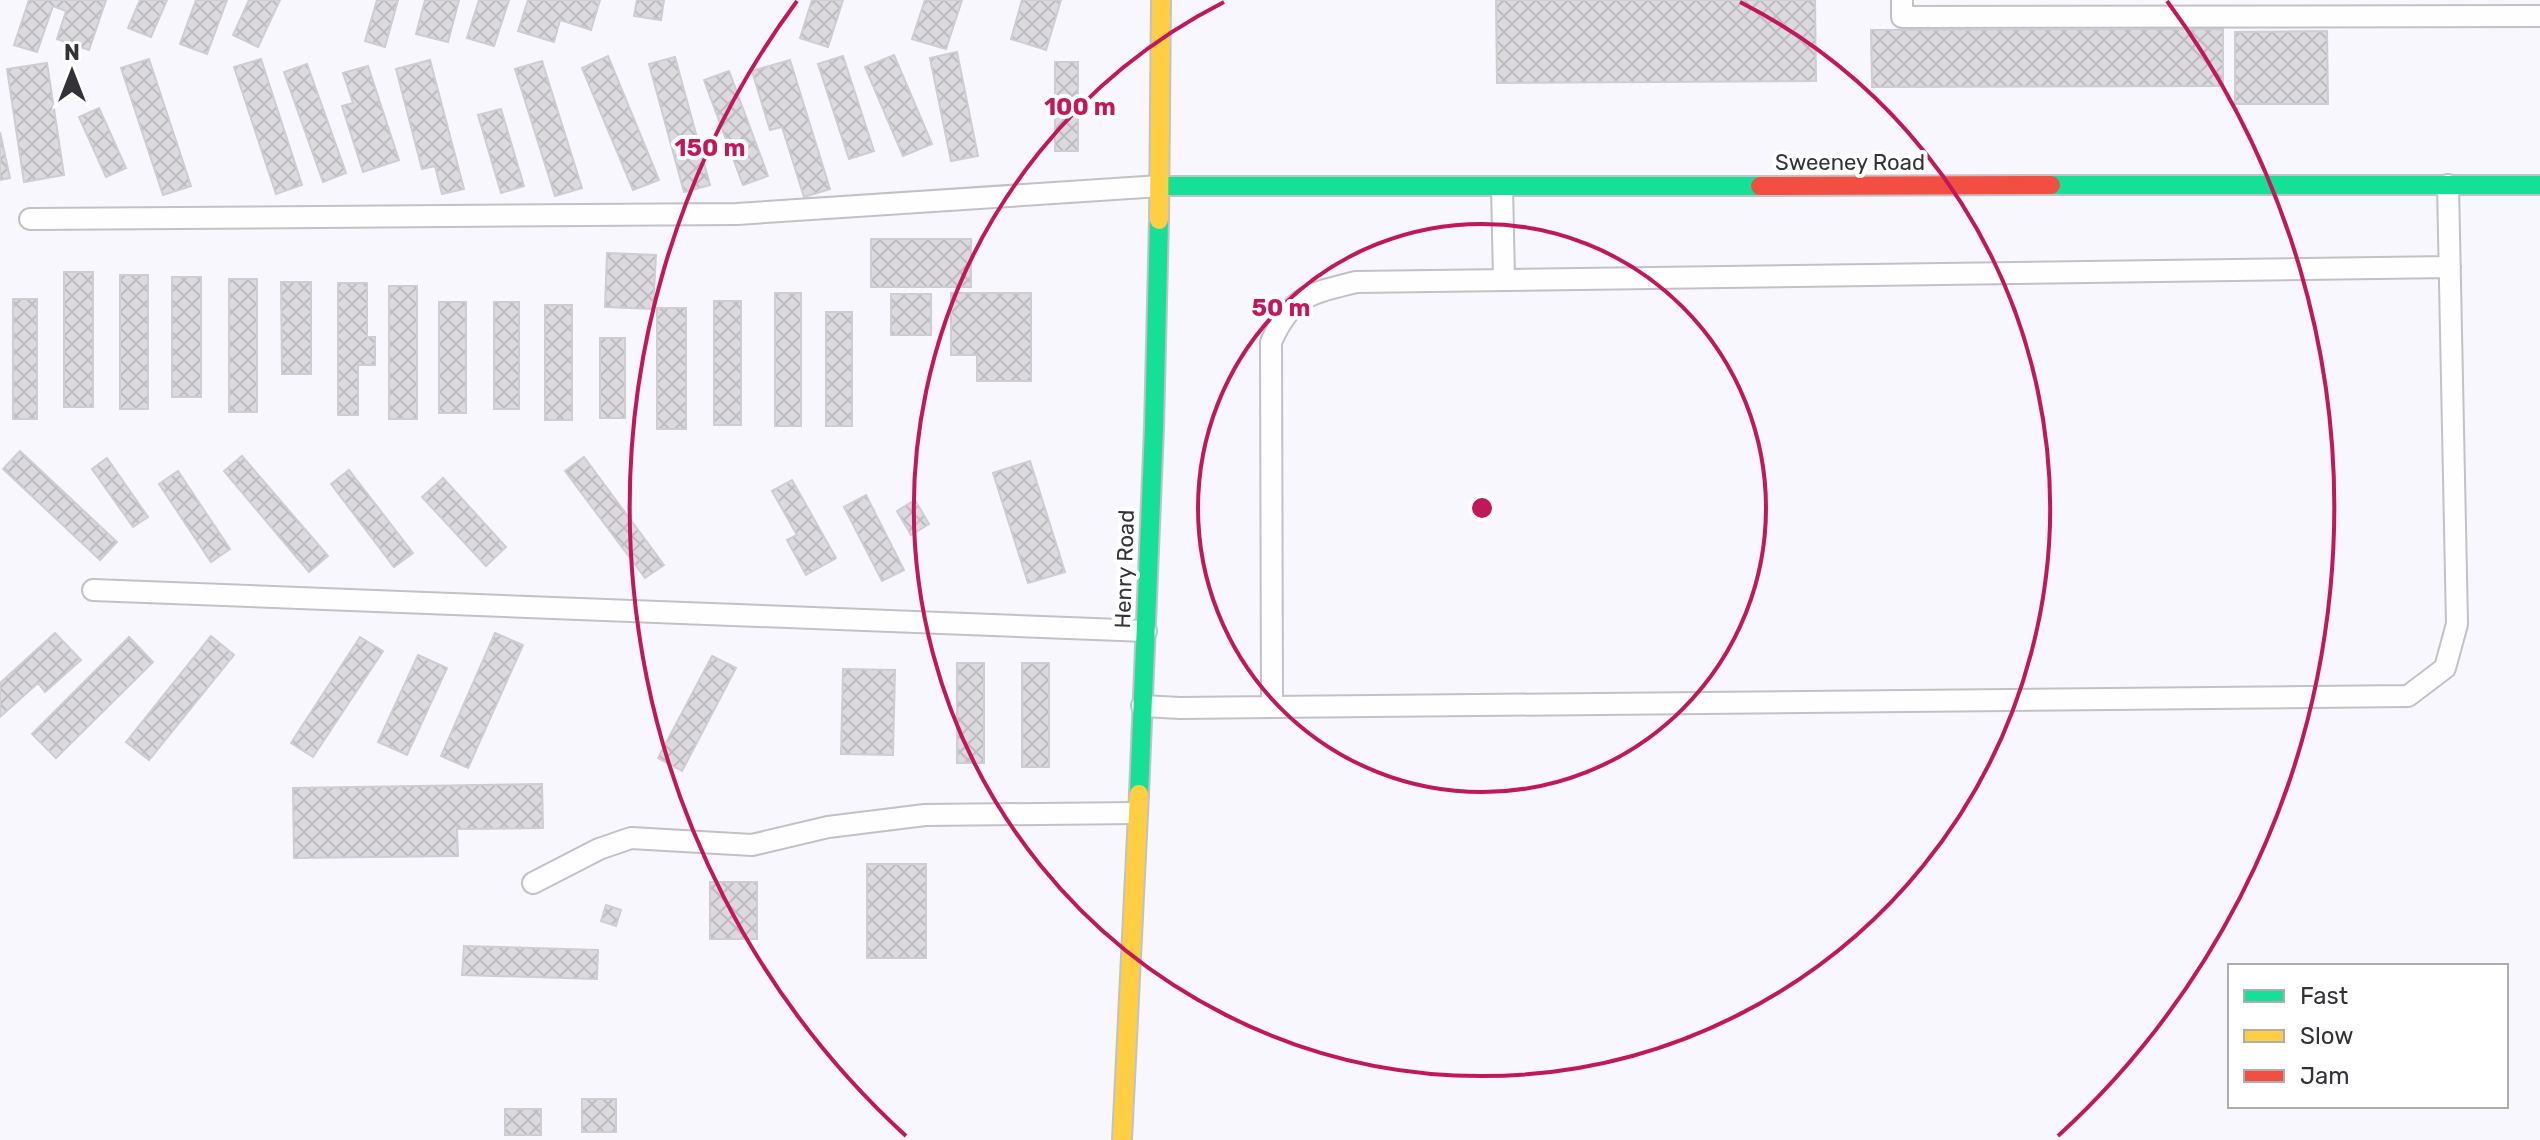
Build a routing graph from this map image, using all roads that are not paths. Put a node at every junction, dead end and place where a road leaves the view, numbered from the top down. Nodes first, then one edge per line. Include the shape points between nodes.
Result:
1 (1161, 0) edge
2 (1902, 0) edge
3 (2516, 9) edge
4 (2540, 16) edge
5 (2448, 185) junction
6 (2540, 185) edge
7 (1160, 186) junction
8 (1502, 187) junction
9 (30, 219) dead end
10 (2450, 267) junction
11 (1504, 279) junction
12 (93, 590) dead end
13 (1146, 631) junction
14 (1142, 706) junction
15 (1272, 706) junction
16 (1137, 813) junction
17 (533, 883) dead end
18 (1122, 1140) edge

1 - 7 street, Henry Road
2 - 3 lane via 1902,17
3 - 4 lane
5 - 6 street, Sweeney Road
5 - 8 street, Sweeney Road
5 - 10 lane
7 - 8 street, Sweeney Road
7 - 9 lane via 737,214
7 - 13 street, Henry Road
8 - 11 lane
10 - 11 lane
10 - 15 lane via 2457,624 2445,668 2408,696
11 - 15 lane via 1356,282 1310,294 1283,316 1271,342
12 - 13 lane
13 - 14 street, Henry Road
14 - 15 lane
14 - 16 street, Henry Road
16 - 17 lane via 925,815 828,827 752,845 631,838
16 - 18 street, Henry Road

